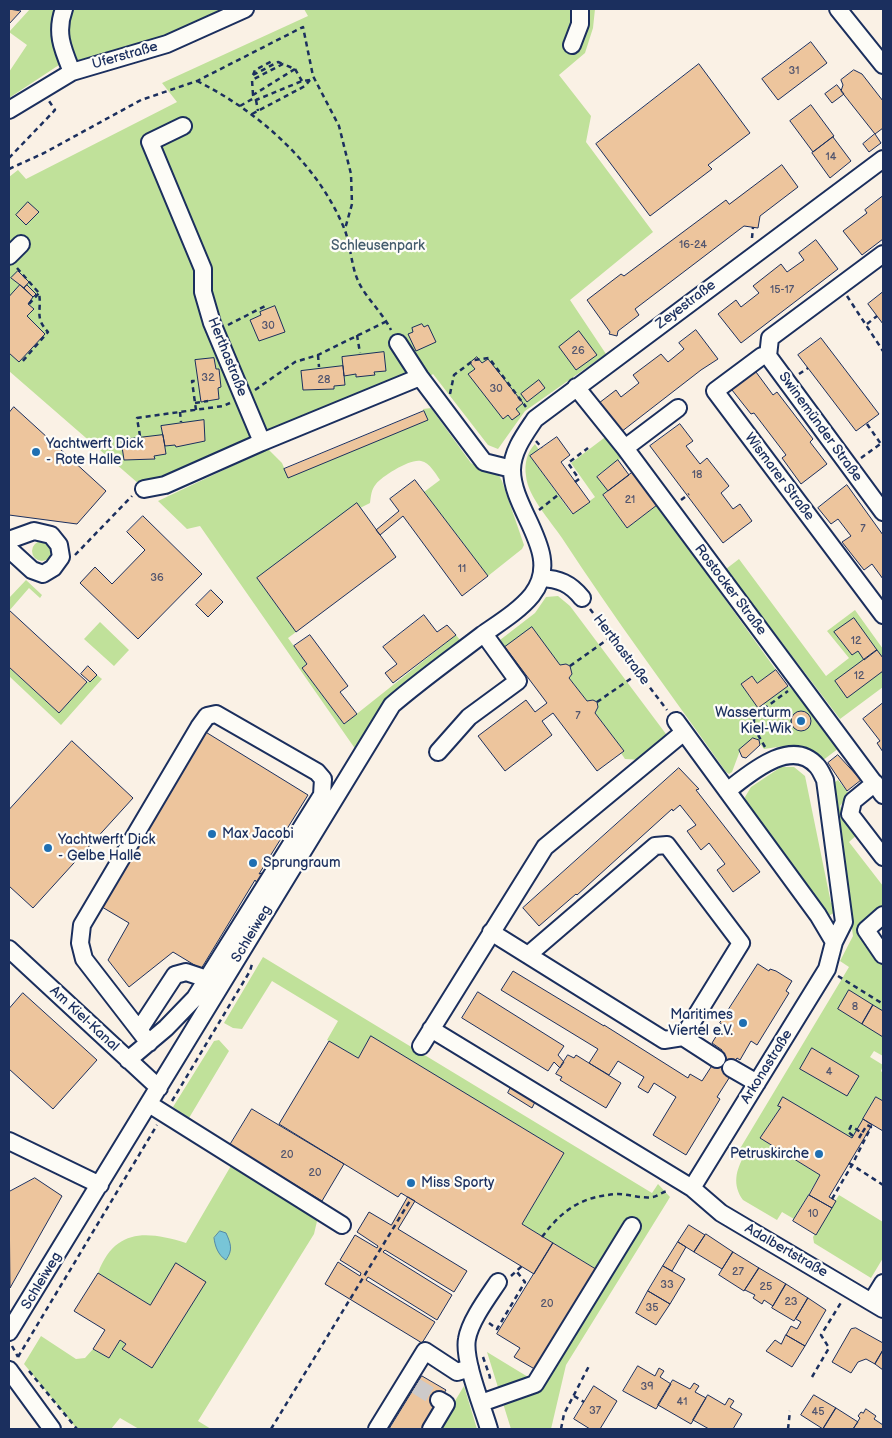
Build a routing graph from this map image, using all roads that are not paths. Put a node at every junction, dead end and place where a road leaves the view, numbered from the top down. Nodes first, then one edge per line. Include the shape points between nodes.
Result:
1 (64, 9) edge
2 (245, 9) edge
3 (580, 9) edge
4 (838, 9) edge
5 (572, 44) dead end
6 (883, 65) edge
7 (72, 72) junction
8 (9, 110) edge
9 (183, 126) dead end
10 (883, 159) edge
11 (20, 244) dead end
12 (883, 254) edge
13 (12, 261) edge
14 (395, 337) road end
15 (768, 356) junction
16 (420, 377) junction
17 (576, 387) junction
18 (678, 408) dead end
19 (262, 442) junction
20 (625, 448) junction
21 (512, 469) junction
22 (139, 491) road end
23 (883, 512) edge
24 (9, 540) edge
25 (9, 549) edge
26 (541, 578) junction
27 (582, 598) road end
28 (883, 615) edge
29 (484, 634) junction
30 (438, 752) dead end
31 (879, 789) edge
32 (727, 791) junction
33 (883, 857) edge
34 (883, 915) edge
35 (491, 932) junction
36 (834, 942) junction
37 (9, 949) edge
38 (883, 955) edge
39 (528, 956) junction
40 (207, 978) junction
41 (432, 1029) junction
42 (144, 1036) junction
43 (683, 1037) junction
44 (421, 1046) dead end
45 (717, 1058) dead end
46 (128, 1060) junction
47 (731, 1068) dead end
48 (757, 1083) junction
49 (159, 1088) junction
50 (149, 1104) junction
51 (9, 1141) edge
52 (100, 1185) junction
53 (692, 1188) junction
54 (342, 1225) dead end
55 (632, 1226) dead end
56 (498, 1282) dead end
57 (883, 1283) edge
58 (878, 1305) edge
59 (9, 1332) edge
60 (470, 1368) junction
61 (15, 1372) edge
62 (439, 1400) dead end
63 (481, 1403) junction
64 (52, 1429) edge
65 (377, 1429) edge
66 (431, 1429) edge
67 (489, 1429) edge

1 - 7 street via 60,20 60,40
2 - 7 street, Uferstraße via 167,44
3 - 5 street via 580,24
4 - 6 street
7 - 8 street, Uferstraße
9 - 19 street, Herthastraße via 150,142 203,269 203,292 215,331
10 - 17 street, Zeyestraße
11 - 13 street
12 - 15 street via 770,338
14 - 16 street
15 - 23 street, Swinemünder Straße
15 - 28 street, Wismarer Straße via 762,356 715,391
16 - 19 street
16 - 21 street via 484,462
17 - 20 street, Rostocker Straße
17 - 21 street, Zeyestraße via 534,419 518,446
18 - 20 street
19 - 22 street via 165,485
20 - 31 street, Rostocker Straße
21 - 26 street via 515,488 541,548
24 - 25 street via 34,532 51,535 59,545 58,572 43,574 32,570
26 - 27 street via 559,579
26 - 29 street, Schleiweg via 533,594 516,611
29 - 30 street via 518,681 469,717
29 - 49 street, Schleiweg via 392,705
31 - 33 street via 853,801 850,814
32 - 35 street via 680,727 545,847
32 - 36 street via 818,915
32 - 36 street, Arkonastraße via 770,760 804,757 817,765 825,780 844,922
34 - 38 street via 866,930
35 - 39 street
35 - 41 street
36 - 48 street, Arkonastraße via 827,969
37 - 46 street, Am Kiel-Kanal
39 - 43 street via 664,1040
39 - 43 street via 655,846 667,845 741,943
40 - 42 street via 195,998
40 - 42 street via 186,972 175,975
40 - 42 street via 322,795 324,785 317,772 216,714 208,716 199,727 82,924 80,943 84,959
41 - 44 street
41 - 53 street, Adalbertstraße
42 - 46 street
43 - 45 street
46 - 49 street, Am Kiel-Kanal
47 - 48 street
48 - 53 street, Arkonastraße
49 - 50 street, Schleiweg
50 - 52 street, Schleiweg
50 - 54 street
51 - 52 street
52 - 59 street, Schleiweg
53 - 58 street, Adalbertstraße via 721,1213
55 - 63 street via 535,1384
56 - 60 street via 466,1340
57 - 58 street
60 - 63 street
60 - 65 street via 457,1372 425,1352 411,1384
61 - 64 street
62 - 66 street via 446,1404
63 - 67 street

